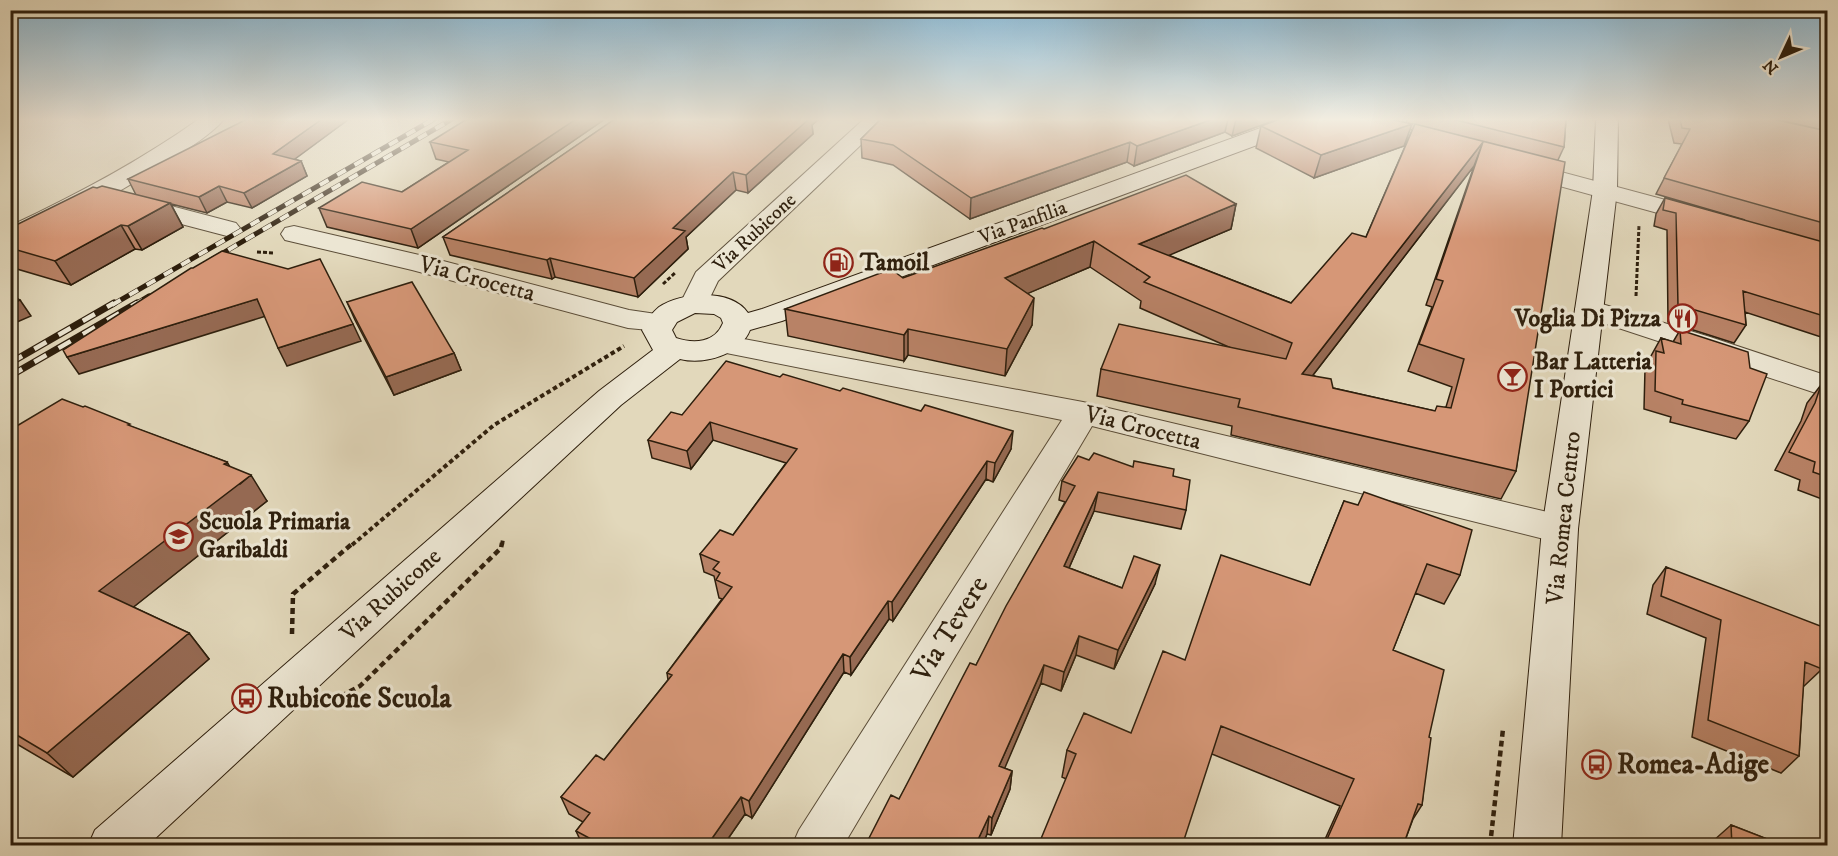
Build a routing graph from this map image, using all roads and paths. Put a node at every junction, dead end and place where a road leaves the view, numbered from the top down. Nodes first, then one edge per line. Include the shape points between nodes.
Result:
1 (156, 159) edge
2 (834, 159) edge
3 (1197, 159) edge
4 (1606, 159) edge
5 (1502, 163) edge
6 (1605, 190) junction
7 (97, 194) junction
8 (1724, 223) edge
9 (226, 228) dead end
10 (294, 234) dead end
11 (10, 236) edge
12 (447, 243) edge
13 (418, 263) junction
14 (694, 304) junction
15 (1589, 309) junction
16 (731, 334) junction
17 (666, 335) junction
18 (611, 356) dead end
19 (1827, 387) edge
20 (1083, 413) junction
21 (1560, 529) junction
22 (292, 638) dead end
23 (112, 846) edge
24 (816, 846) edge
25 (1537, 846) edge

1 - 7 street
2 - 14 street, Via Rubicone via 706,278
3 - 16 street, Via Panfilia via 772,315
4 - 6 street, Via Romea Centro
5 - 6 street
6 - 8 street
6 - 15 street, Via Romea Centro
7 - 9 street
7 - 11 street
10 - 13 street, Via Crocetta
12 - 13 street
13 - 17 street, Via Crocetta via 628,320
14 - 16 street via 707,303 730,310 737,316
14 - 17 street, Via Rubicone via 673,311
15 - 19 street
15 - 21 street, Via Romea Centro
16 - 17 street, Via Panfilia via 697,352
16 - 20 street, Via Crocetta
17 - 23 street, Via Rubicone via 610,398
18 - 22 path via 494,425 293,594
20 - 21 street, Via Crocetta
20 - 24 street, Via Tevere
21 - 25 street, Via Romea Centro

